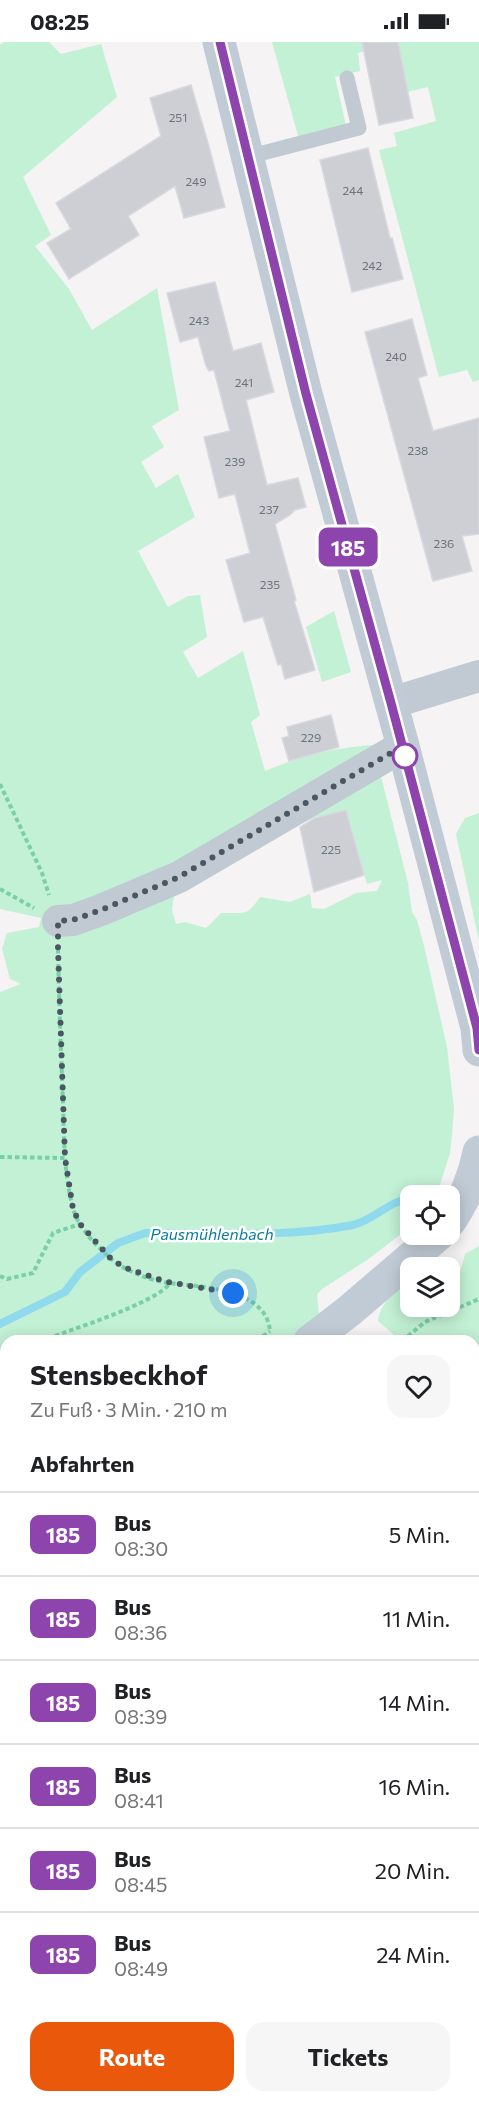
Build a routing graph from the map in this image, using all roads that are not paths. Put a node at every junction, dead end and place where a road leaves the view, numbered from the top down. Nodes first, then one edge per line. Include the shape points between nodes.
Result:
1 (219, 42) edge
2 (346, 78) dead end
3 (247, 157) junction
4 (479, 676) edge
5 (391, 703) junction
6 (403, 746) junction
7 (58, 921) road end
8 (479, 1050) edge
9 (479, 1152) edge
10 (460, 1205) edge
11 (426, 1245) edge
12 (318, 1335) edge

1 - 3 street
2 - 3 lane via 359,129
3 - 5 street via 306,394
4 - 5 street
5 - 6 street
6 - 7 street via 179,877 101,910
6 - 8 street via 477,1028
9 - 10 street via 474,1175
11 - 12 street

